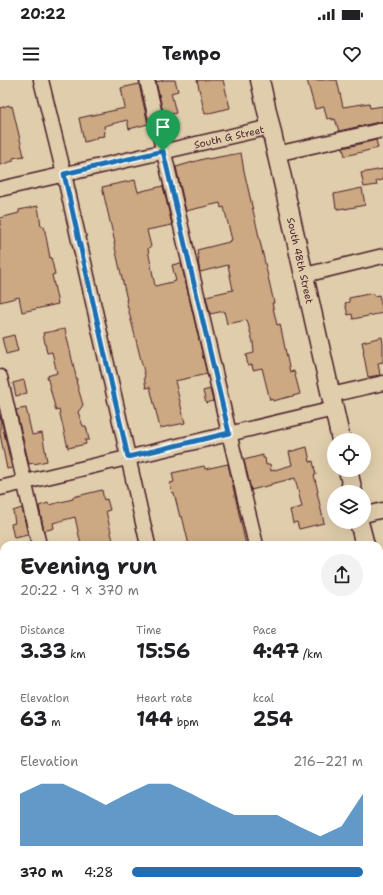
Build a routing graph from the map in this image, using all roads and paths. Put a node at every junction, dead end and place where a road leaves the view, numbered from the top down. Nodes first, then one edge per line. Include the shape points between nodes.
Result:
1 (41, 80) edge
2 (147, 80) edge
3 (260, 80) edge
4 (271, 127) junction
5 (383, 130) edge
6 (163, 151) junction
7 (276, 154) junction
8 (64, 174) junction
9 (0, 189) edge
10 (383, 256) edge
11 (305, 275) junction
12 (0, 377) edge
13 (383, 383) edge
14 (333, 402) junction
15 (229, 433) junction
16 (340, 433) edge
17 (128, 457) junction
18 (24, 482) junction
19 (0, 488) edge
20 (383, 510) edge
21 (371, 513) edge
22 (361, 529) edge
23 (38, 541) edge
24 (147, 541) edge
25 (255, 541) edge
26 (364, 541) edge

1 - 8 street
2 - 6 street
3 - 4 main road, South 48th Street
4 - 6 street, South G Street
4 - 7 main road, South 48th Street
5 - 7 street
6 - 8 street, South G Street
6 - 15 street
7 - 11 main road, South 48th Street
8 - 9 street, South G Street
8 - 17 street
10 - 11 street
11 - 14 main road, South 48th Street
12 - 18 street
13 - 14 street
14 - 15 street
14 - 16 main road, South 48th Street
15 - 17 street
15 - 25 street
17 - 18 street
17 - 24 street
18 - 19 street
18 - 23 street
20 - 21 street
22 - 26 main road

